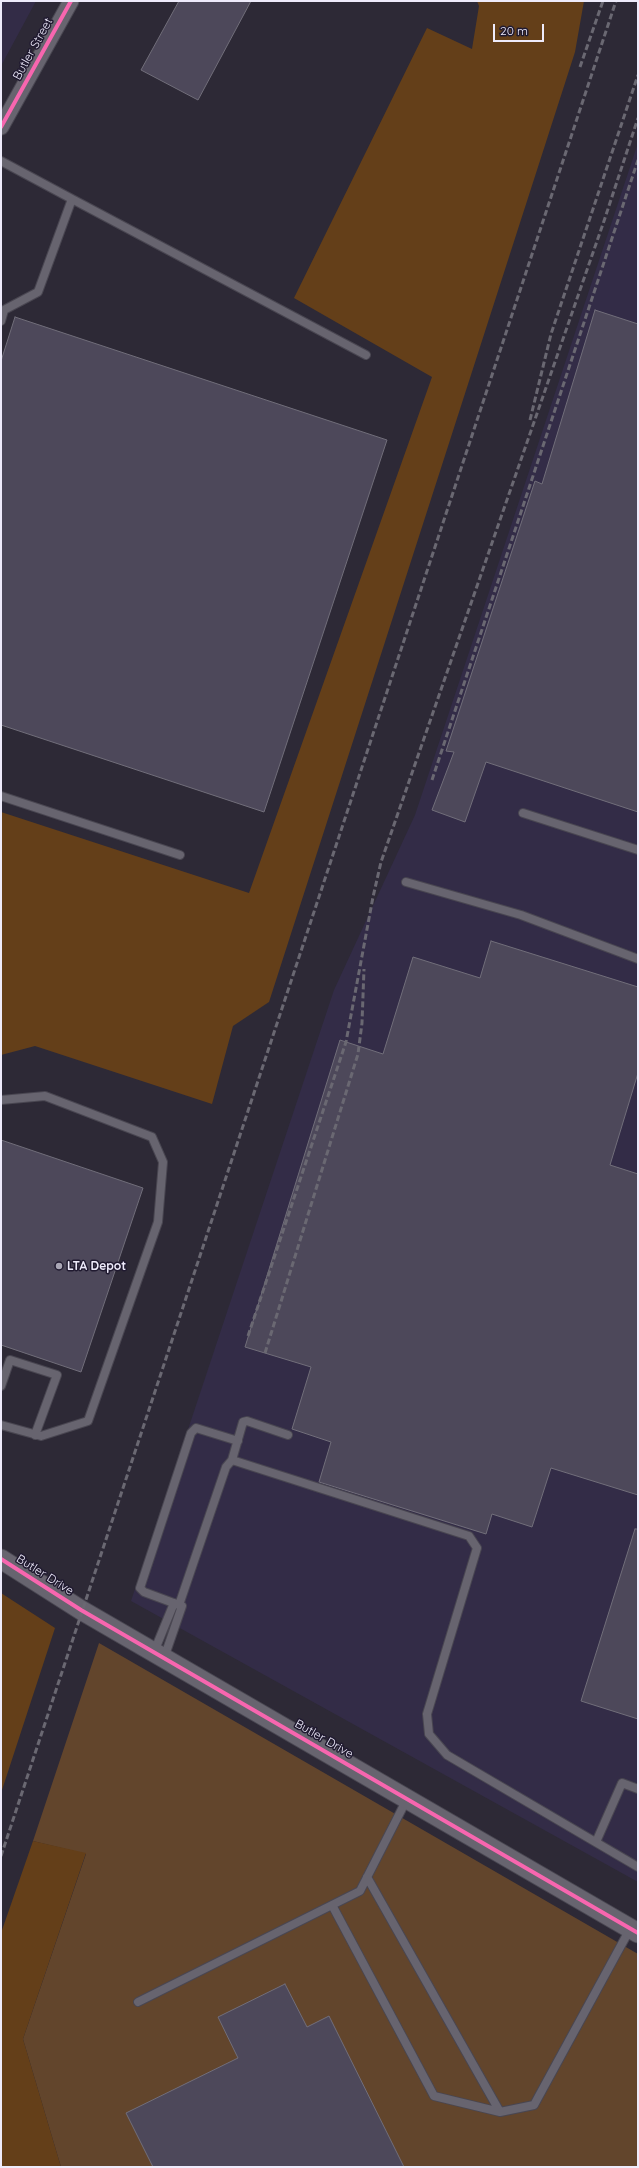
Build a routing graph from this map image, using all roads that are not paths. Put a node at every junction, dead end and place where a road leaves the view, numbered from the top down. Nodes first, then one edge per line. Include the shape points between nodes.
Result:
1 (71, 1) edge
2 (1, 127) edge
3 (1, 161) edge
4 (72, 199) junction
5 (1, 321) edge
6 (366, 355) dead end
7 (1, 796) edge
8 (523, 813) dead end
9 (638, 850) edge
10 (180, 855) dead end
11 (406, 882) dead end
12 (638, 958) edge
13 (1, 1100) edge
14 (1, 1386) edge
15 (1, 1424) edge
16 (35, 1435) junction
17 (288, 1435) dead end
18 (238, 1441) junction
19 (232, 1460) junction
20 (1, 1559) edge
21 (178, 1604) junction
22 (159, 1655) junction
23 (638, 1788) edge
24 (407, 1799) junction
25 (596, 1842) junction
26 (638, 1867) edge
27 (367, 1876) junction
28 (332, 1905) junction
29 (634, 1931) edge
30 (138, 2002) dead end
31 (500, 2112) junction

1 - 2 street, Butler Street
3 - 4 lane
4 - 5 lane via 38,292 4,310
4 - 6 lane
7 - 10 lane
8 - 9 lane
11 - 12 lane via 521,915
13 - 16 lane via 45,1096 152,1137 163,1162 158,1222 88,1421 41,1436
14 - 16 lane via 10,1360 57,1374
15 - 16 lane
17 - 18 lane via 247,1421 243,1422
18 - 19 lane
18 - 21 lane via 196,1428 191,1433 140,1588 144,1592
19 - 21 lane via 226,1467
19 - 25 lane via 468,1536 477,1548 427,1714 429,1734 447,1755
20 - 22 street, Butler Drive
21 - 22 lane
21 - 22 lane
22 - 24 street, Butler Drive
23 - 25 lane via 622,1783
24 - 27 lane
24 - 29 street, Butler Drive
25 - 26 lane
27 - 28 lane via 360,1891
27 - 31 lane
28 - 30 lane
28 - 31 lane via 434,2096
29 - 31 lane via 534,2105

